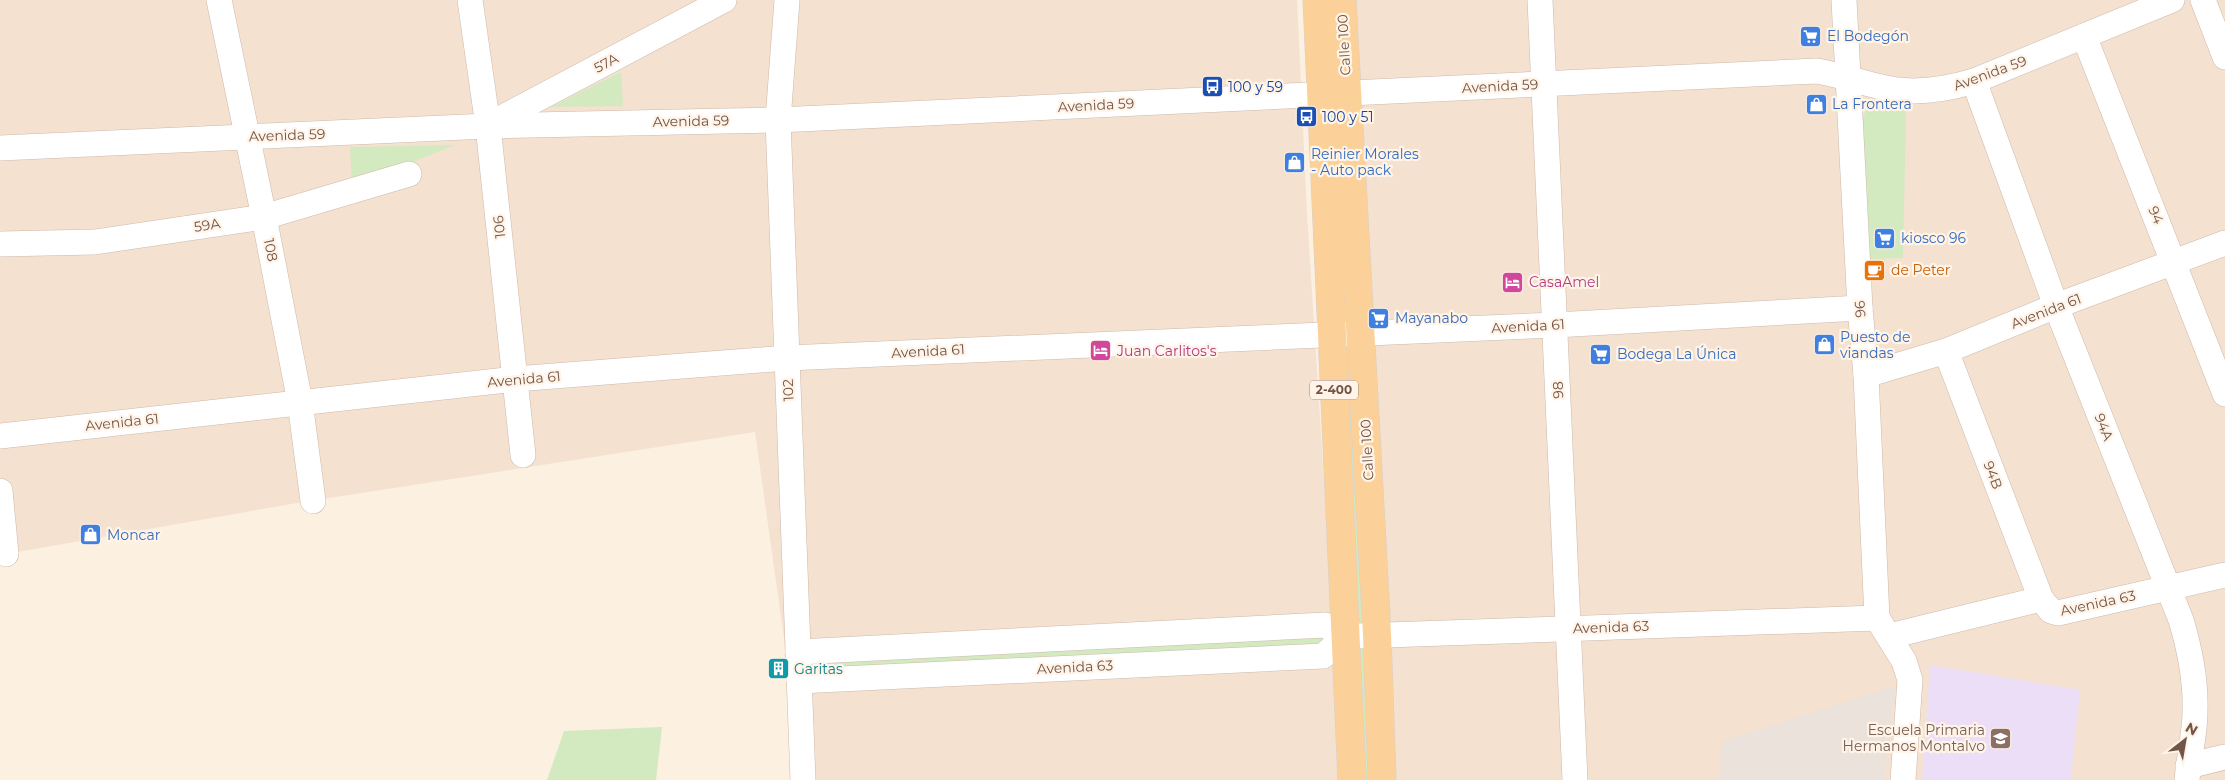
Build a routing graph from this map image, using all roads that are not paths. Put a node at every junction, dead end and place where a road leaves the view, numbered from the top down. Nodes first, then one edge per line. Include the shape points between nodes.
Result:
1 (219, 0) edge
2 (470, 0) edge
3 (724, 0) edge
4 (787, 0) edge
5 (1317, 0) edge
6 (1342, 0) edge
7 (1540, 0) edge
8 (1844, 0) edge
9 (2172, 0) edge
10 (2203, 0) edge
11 (2084, 36) junction
12 (2225, 57) edge
13 (1848, 77) junction
14 (1974, 81) junction
15 (1543, 84) junction
16 (1334, 93) junction
17 (778, 120) junction
18 (488, 126) junction
19 (246, 136) junction
20 (0, 148) edge
21 (409, 174) dead end
22 (264, 217) junction
23 (2225, 243) edge
24 (0, 244) edge
25 (2175, 264) junction
26 (2056, 306) junction
27 (1860, 308) junction
28 (1555, 325) junction
29 (1331, 334) junction
30 (1361, 334) junction
31 (1946, 351) junction
32 (787, 358) junction
33 (1866, 375) junction
34 (515, 379) junction
35 (2225, 394) edge
36 (300, 402) junction
37 (0, 436) edge
38 (523, 455) dead end
39 (0, 491) edge
40 (313, 501) dead end
41 (6, 554) dead end
42 (2225, 575) edge
43 (2168, 588) junction
44 (2041, 599) junction
45 (1883, 627) junction
46 (1567, 628) junction
47 (1377, 634) junction
48 (1345, 637) junction
49 (798, 652) junction
50 (799, 681) junction
51 (2225, 757) edge
52 (2188, 773) edge
53 (803, 780) edge
54 (1352, 780) edge
55 (1382, 780) edge
56 (1575, 780) edge
57 (1903, 780) edge

1 - 19 street, 108
2 - 18 street, 106
3 - 18 street, 57A
4 - 17 street, 102
5 - 16 main road, Calle 100 / 2-400
6 - 16 main road, Calle 100 / 2-400
7 - 15 street, 98
8 - 13 street, 96
9 - 11 street, Avenida 59
10 - 12 street
11 - 14 street, Avenida 59
11 - 25 street, 94
13 - 14 street, Avenida 59 via 1883,88 1919,91 1950,88
13 - 15 street, Avenida 59 via 1817,71
13 - 27 street, 96
14 - 26 street, 94A
15 - 16 street, Avenida 59
15 - 28 street, 98
16 - 17 street, Avenida 59
16 - 29 main road, Calle 100 / 2-400
16 - 30 main road, Calle 100 / 2-400
17 - 18 street, Avenida 59
17 - 32 street, 102
18 - 19 street, Avenida 59
18 - 34 street, 106
19 - 20 street, Avenida 59
19 - 22 street, 108
21 - 22 street, 59A
22 - 24 street, 59A via 95,242
22 - 36 street, 108
23 - 25 street, Avenida 61
25 - 26 street, Avenida 61
25 - 35 street, 94
26 - 31 street, Avenida 61
26 - 43 street, 94A
27 - 28 street, Avenida 61
27 - 33 street, 96
28 - 30 street, Avenida 61
28 - 46 street, 98
29 - 30 street, Avenida 61
29 - 32 street, Avenida 61
29 - 48 main road, Calle 100 / 2-400
30 - 47 main road, Calle 100 / 2-400
31 - 33 street, Avenida 61
31 - 44 street, 94B
32 - 34 street, Avenida 61
32 - 49 street, 102
33 - 45 street, 96
34 - 36 street, Avenida 61
34 - 38 street, 106
36 - 37 street, Avenida 61
36 - 40 street, 108
39 - 41 street
42 - 43 street, Avenida 63
43 - 44 street, Avenida 63 via 2058,613 2051,611
43 - 52 street, 94A via 2190,650 2195,678 2196,712
44 - 45 street, Avenida 63
45 - 46 street, Avenida 63
45 - 57 street via 1904,660 1910,680
46 - 47 street, Avenida 63
46 - 56 street, 98
47 - 48 street, Avenida 63
47 - 55 main road, Calle 100 / 2-400
48 - 49 street via 1325,625
48 - 50 street, Avenida 63 via 1323,656
48 - 54 main road, Calle 100 / 2-400
49 - 50 street, 102
50 - 53 street, 102
51 - 52 street

